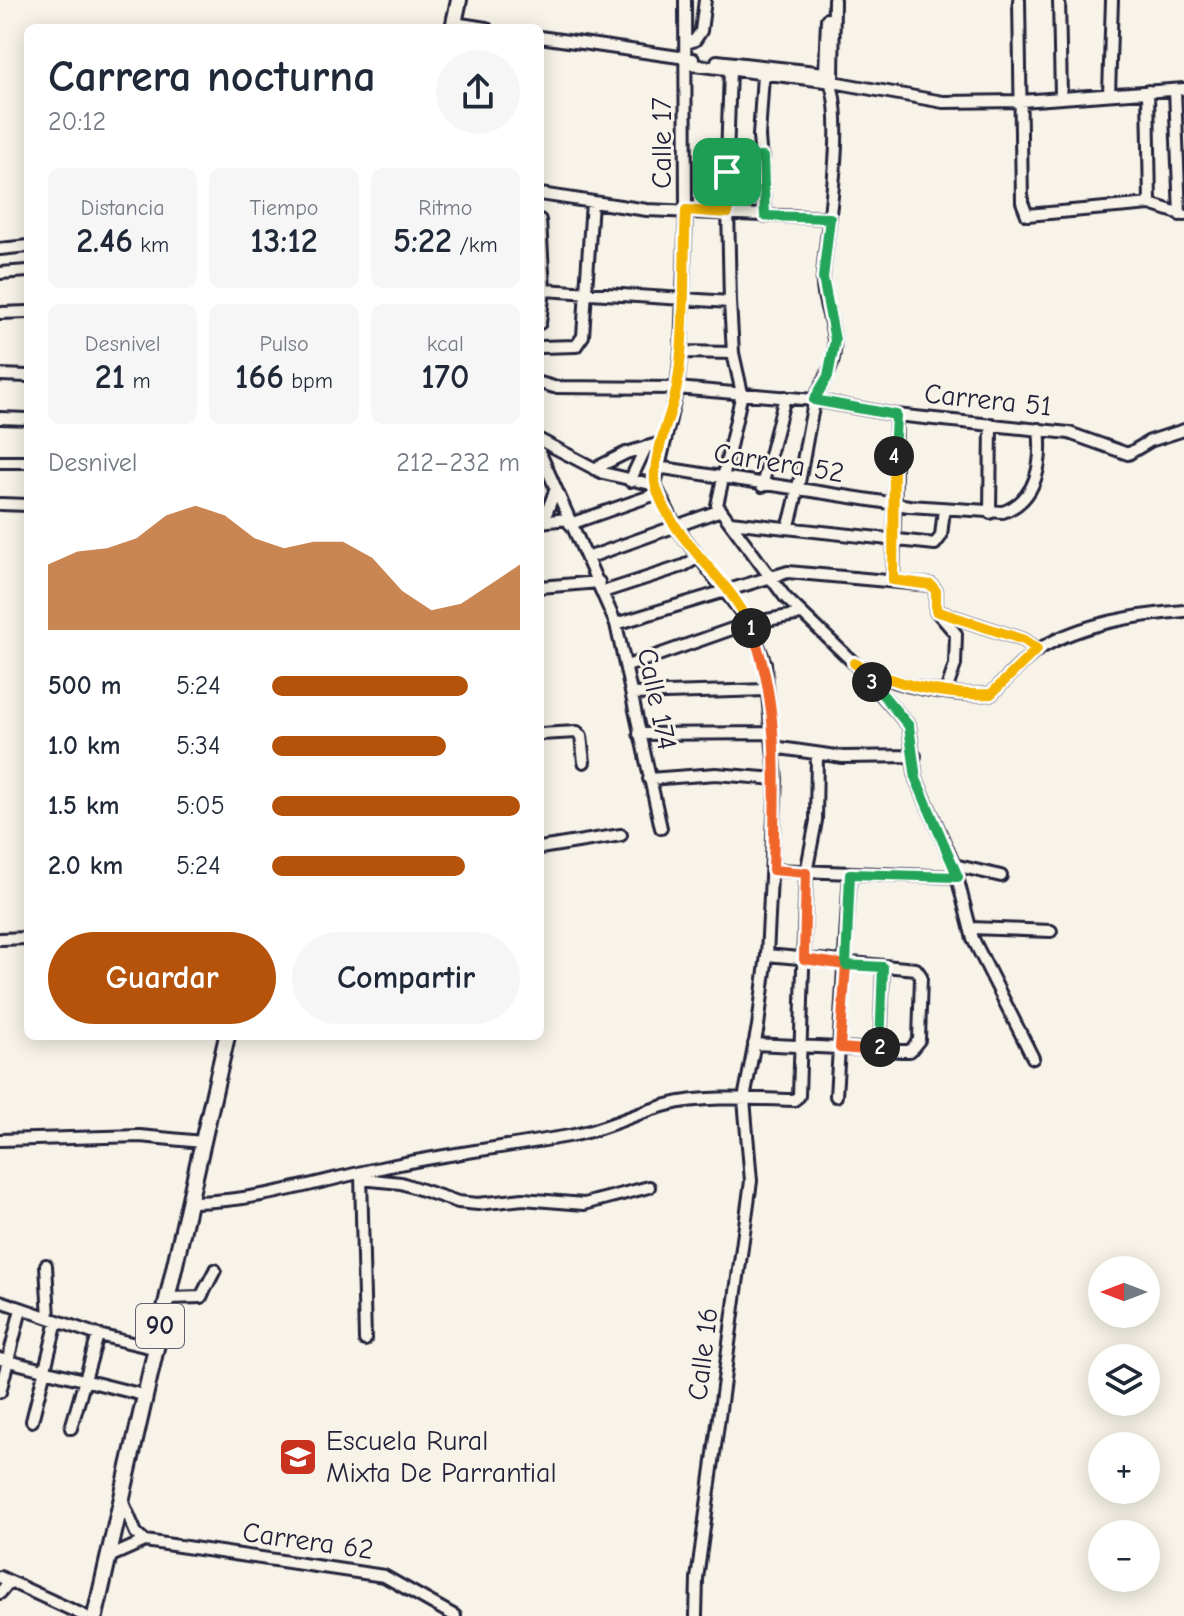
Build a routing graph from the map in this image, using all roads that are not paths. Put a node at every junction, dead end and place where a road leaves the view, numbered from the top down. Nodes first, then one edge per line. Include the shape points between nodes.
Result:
1 (459, 0) edge
2 (685, 0) edge
3 (705, 0) edge
4 (827, 0) edge
5 (834, 0) edge
6 (1019, 0) edge
7 (1059, 0) edge
8 (1107, 2) edge
9 (453, 24) edge
10 (544, 38) edge
11 (687, 43) junction
12 (687, 60) junction
13 (730, 70) junction
14 (825, 73) junction
15 (763, 75) junction
16 (833, 82) junction
17 (1180, 90) edge
18 (1148, 91) junction
19 (1109, 94) junction
20 (1061, 96) junction
21 (1021, 101) junction
22 (763, 157) junction
23 (727, 158) junction
24 (544, 195) edge
25 (592, 202) junction
26 (1150, 204) junction
27 (686, 210) junction
28 (728, 213) junction
29 (1182, 215) edge
30 (765, 216) junction
31 (830, 218) junction
32 (24, 246) edge
33 (0, 249) edge
34 (24, 271) edge
35 (0, 273) edge
36 (544, 290) edge
37 (585, 292) junction
38 (681, 302) junction
39 (730, 302) junction
40 (24, 312) edge
41 (0, 313) edge
42 (544, 347) edge
43 (681, 352) junction
44 (733, 353) junction
45 (0, 375) edge
46 (24, 376) edge
47 (544, 384) edge
48 (554, 387) junction
49 (677, 388) junction
50 (544, 393) edge
51 (742, 393) junction
52 (785, 397) junction
53 (814, 400) junction
54 (896, 415) junction
55 (0, 418) edge
56 (24, 419) edge
57 (991, 424) junction
58 (1039, 429) junction
59 (1184, 430) edge
60 (544, 442) edge
61 (661, 443) junction
62 (646, 447) junction
63 (564, 455) junction
64 (0, 462) edge
65 (24, 462) edge
66 (544, 464) edge
67 (657, 467) junction
68 (546, 469) junction
69 (594, 469) junction
70 (723, 480) junction
71 (630, 481) junction
72 (762, 486) junction
73 (555, 489) junction
74 (657, 489) junction
75 (800, 492) junction
76 (0, 504) edge
77 (892, 504) junction
78 (24, 505) edge
79 (719, 508) junction
80 (944, 509) junction
81 (990, 513) junction
82 (544, 515) edge
83 (544, 522) edge
84 (569, 522) junction
85 (730, 522) junction
86 (676, 527) junction
87 (788, 528) junction
88 (896, 540) junction
89 (699, 557) junction
90 (587, 558) junction
91 (770, 577) junction
92 (893, 580) junction
93 (544, 587) edge
94 (601, 587) junction
95 (728, 591) junction
96 (936, 611) junction
97 (1184, 611) edge
98 (801, 614) junction
99 (749, 623) junction
100 (616, 624) junction
101 (1037, 649) junction
102 (854, 663) junction
103 (627, 666) junction
104 (767, 690) junction
105 (946, 691) junction
106 (632, 694) junction
107 (771, 733) junction
108 (544, 734) edge
109 (639, 734) junction
110 (773, 747) junction
111 (817, 755) junction
112 (915, 756) junction
113 (584, 762) dead end
114 (649, 779) junction
115 (776, 779) junction
116 (661, 828) dead end
117 (621, 835) dead end
118 (544, 847) edge
119 (954, 865) junction
120 (773, 870) junction
121 (806, 873) junction
122 (850, 874) junction
123 (1001, 876) dead end
124 (958, 877) junction
125 (970, 928) junction
126 (1051, 931) dead end
127 (24, 938) edge
128 (0, 939) edge
129 (767, 955) junction
130 (804, 959) junction
131 (846, 965) junction
132 (883, 967) junction
133 (226, 1040) edge
134 (754, 1044) junction
135 (800, 1047) junction
136 (840, 1048) junction
137 (880, 1051) junction
138 (1033, 1058) dead end
139 (836, 1096) dead end
140 (744, 1099) junction
141 (0, 1140) edge
142 (202, 1142) junction
143 (361, 1176) junction
144 (649, 1187) dead end
145 (192, 1202) junction
146 (46, 1265) dead end
147 (215, 1270) dead end
148 (170, 1298) junction
149 (0, 1301) edge
150 (21, 1309) junction
151 (53, 1319) junction
152 (98, 1335) junction
153 (365, 1340) dead end
154 (153, 1348) junction
155 (4, 1360) edge
156 (43, 1370) junction
157 (83, 1382) junction
158 (0, 1392) edge
159 (143, 1395) junction
160 (32, 1421) dead end
161 (71, 1428) dead end
162 (121, 1497) junction
163 (145, 1541) junction
164 (109, 1557) junction
165 (5, 1580) edge
166 (0, 1593) edge
167 (85, 1616) edge
168 (95, 1616) edge
169 (455, 1616) edge
170 (696, 1616) edge

1 - 9 highway
2 - 11 street, Calle 17
3 - 11 street via 701,31
4 - 14 street
5 - 16 street
6 - 21 street
7 - 20 street
8 - 19 street
10 - 12 street
11 - 12 street, Calle 17
12 - 13 street
12 - 14 street
12 - 27 street, Calle 17
13 - 15 street
13 - 23 street
14 - 16 street
15 - 16 street
15 - 22 street
16 - 21 street via 943,102
16 - 31 street
17 - 18 street
17 - 29 street
18 - 19 street
18 - 26 street
19 - 20 street
20 - 21 street
21 - 26 street via 1022,202 1027,215
22 - 23 street
22 - 30 street
23 - 28 street
24 - 25 street
25 - 27 street
25 - 37 street
26 - 29 street
27 - 28 street
27 - 38 street, Calle 17
28 - 30 street
28 - 39 street
30 - 31 street
31 - 53 street via 823,278 835,340 828,376
32 - 33 street
34 - 35 street
36 - 37 street
37 - 38 street
37 - 42 street via 581,344
38 - 39 street
38 - 43 street, Calle 17
39 - 44 street
40 - 41 street
43 - 44 street
43 - 49 street, Calle 17
44 - 51 street
45 - 46 street
47 - 48 street, Carrera 51
48 - 49 street, Carrera 51
48 - 50 street
49 - 51 street, Carrera 51
49 - 61 street, Calle 17
51 - 52 street, Carrera 51
51 - 70 street
52 - 53 street, Carrera 51
52 - 72 street
53 - 54 street, Carrera 51
53 - 75 street
54 - 57 street, Carrera 51
54 - 77 street
55 - 56 street
57 - 58 street, Carrera 51
57 - 81 street
58 - 59 street, Carrera 51 via 1078,435 1128,454
58 - 81 street, Carrera 52 via 1038,471 1030,492 1014,508
60 - 63 street
61 - 62 street
61 - 67 street, Calle 17
62 - 69 street
62 - 71 street
63 - 68 street
63 - 69 street
64 - 65 street
66 - 68 street, Calle 174
67 - 70 street, Carrera 52
67 - 74 street, Calle 17
68 - 73 street, Calle 174
69 - 71 street
70 - 72 street, Carrera 52
70 - 79 street
71 - 74 street
72 - 75 street, Carrera 52
73 - 82 street
73 - 84 street, Calle 174
74 - 84 street
74 - 86 street
75 - 77 street, Carrera 52
75 - 87 street
76 - 78 street
77 - 80 street, Carrera 52
77 - 88 street
79 - 85 street
79 - 86 street
80 - 81 street, Carrera 52
80 - 88 street via 935,544
83 - 84 street
84 - 90 street, Calle 174
85 - 87 street
85 - 91 street
86 - 89 street
86 - 90 street
87 - 88 street
88 - 92 street
89 - 94 street
89 - 95 street
90 - 94 street, Calle 174
91 - 92 street via 788,572
91 - 95 street
91 - 98 street
92 - 96 street via 931,585
93 - 94 street
94 - 100 street, Calle 174
95 - 99 street
95 - 100 street
96 - 101 street
96 - 105 street via 956,634 955,665
97 - 101 street via 1135,615
98 - 99 street
98 - 102 street
99 - 103 street
99 - 104 street via 765,663
100 - 103 street, Calle 174
101 - 105 street via 991,694
102 - 105 street via 900,683
102 - 112 street via 909,726
103 - 106 street, Calle 174
104 - 106 street
104 - 107 street
106 - 109 street, Calle 174
107 - 109 street
107 - 110 street
108 - 113 street via 577,732
109 - 114 street, Calle 174
110 - 111 street
110 - 115 street
111 - 112 street
111 - 121 street via 816,821
112 - 119 street via 916,779
114 - 115 street via 716,774
114 - 116 street, Calle 174
115 - 120 street, Calle 16
117 - 118 street
119 - 123 street
119 - 124 street
120 - 121 street
120 - 129 street, Calle 16
121 - 122 street
121 - 130 street
122 - 124 street
122 - 131 street
124 - 125 street
125 - 126 street
125 - 138 street
127 - 128 street
129 - 130 street
129 - 134 street, Calle 16
130 - 131 street
130 - 135 street
131 - 132 street
131 - 136 street
132 - 137 street
132 - 137 street via 920,972 919,1040 910,1051
133 - 142 highway, 90
134 - 135 street
134 - 140 street, Calle 16
135 - 136 street
135 - 140 street via 799,1096
136 - 137 street
136 - 139 street
140 - 143 street via 668,1104 612,1126
140 - 170 street, Calle 16 via 751,1181
141 - 142 street via 140,1136
142 - 145 highway, 90
143 - 144 street via 478,1204 523,1199 584,1204
143 - 145 street
143 - 153 street
145 - 148 highway, 90
146 - 151 street
147 - 148 street via 201,1297
148 - 154 highway, 90
149 - 150 street
150 - 151 street
150 - 155 street
151 - 152 street
151 - 156 street
152 - 154 street
152 - 157 street
154 - 159 highway, 90
155 - 156 street
155 - 158 street
156 - 157 street
156 - 160 street
157 - 159 street
157 - 161 street
159 - 162 highway, 90
162 - 163 street via 136,1533
162 - 164 highway, 90
163 - 164 street
163 - 169 street, Carrera 62 via 384,1576
164 - 168 highway, 90
165 - 166 street
165 - 167 street

